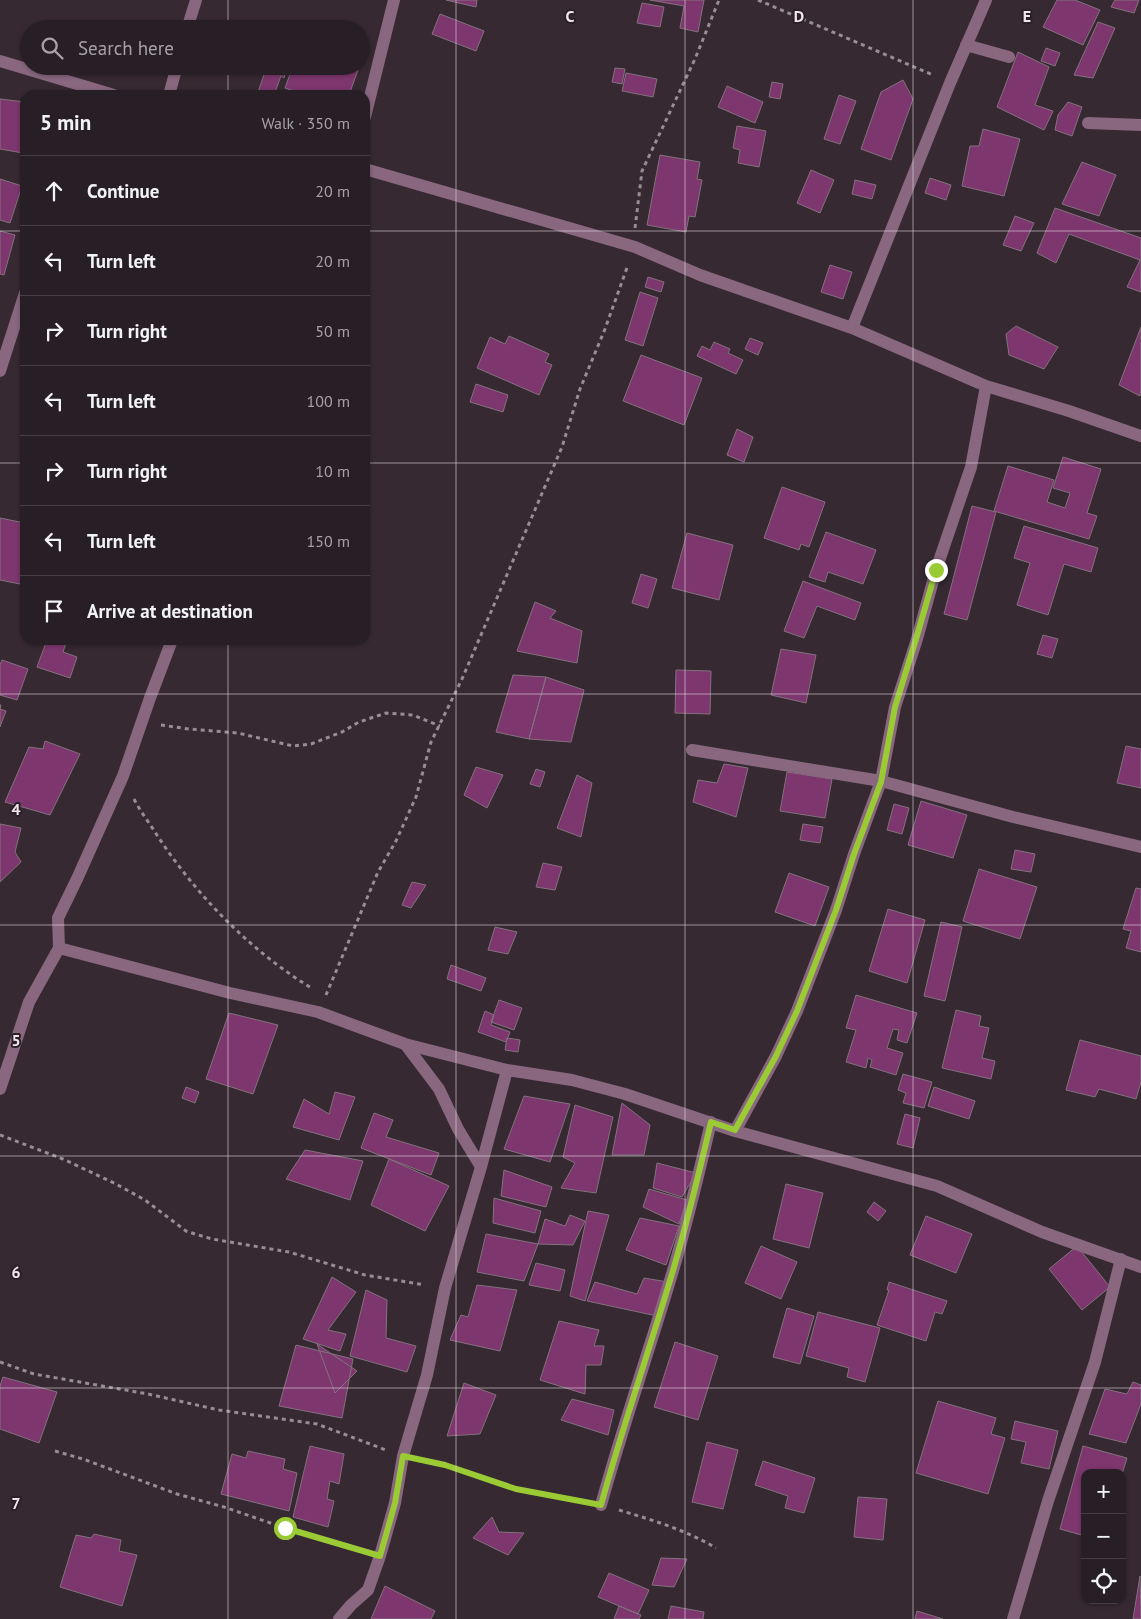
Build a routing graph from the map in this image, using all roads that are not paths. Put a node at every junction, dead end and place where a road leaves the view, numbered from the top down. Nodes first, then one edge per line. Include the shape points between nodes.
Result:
1 (196, 0) edge
2 (394, 0) edge
3 (986, 0) edge
4 (190, 20) edge
5 (966, 45) junction
6 (1009, 57) dead end
7 (0, 61) edge
8 (20, 68) edge
9 (42, 75) edge
10 (175, 75) edge
11 (87, 90) edge
12 (170, 90) edge
13 (370, 97) edge
14 (1088, 123) dead end
15 (1141, 125) edge
16 (370, 170) edge
17 (20, 309) edge
18 (852, 328) junction
19 (0, 371) edge
20 (986, 386) junction
21 (1141, 436) edge
22 (170, 645) edge
23 (692, 750) dead end
24 (881, 782) junction
25 (1141, 847) edge
26 (58, 948) junction
27 (405, 1044) junction
28 (507, 1070) junction
29 (0, 1089) edge
30 (711, 1122) junction
31 (735, 1130) junction
32 (481, 1167) junction
33 (1121, 1259) junction
34 (1141, 1267) edge
35 (601, 1505) road end
36 (339, 1619) edge
37 (1013, 1619) edge

1 - 4 street
2 - 13 street
3 - 5 street
5 - 6 street
5 - 18 street
7 - 8 street
9 - 11 street
10 - 12 street
14 - 15 street
16 - 18 street via 635,247 700,275
17 - 19 street
18 - 20 street
20 - 21 street
20 - 24 street via 970,467 895,707
22 - 26 street via 123,776 58,918
23 - 24 street
24 - 25 street
24 - 31 street via 797,1011
26 - 27 street via 230,993 318,1012
26 - 29 street via 29,1002
27 - 28 street
27 - 32 street via 439,1089
28 - 30 street via 572,1080
28 - 32 street
30 - 31 street
30 - 35 street via 669,1286
31 - 33 street via 937,1186 1042,1232
32 - 36 street via 445,1288 380,1556 368,1590
33 - 34 street
33 - 37 street via 1095,1362

